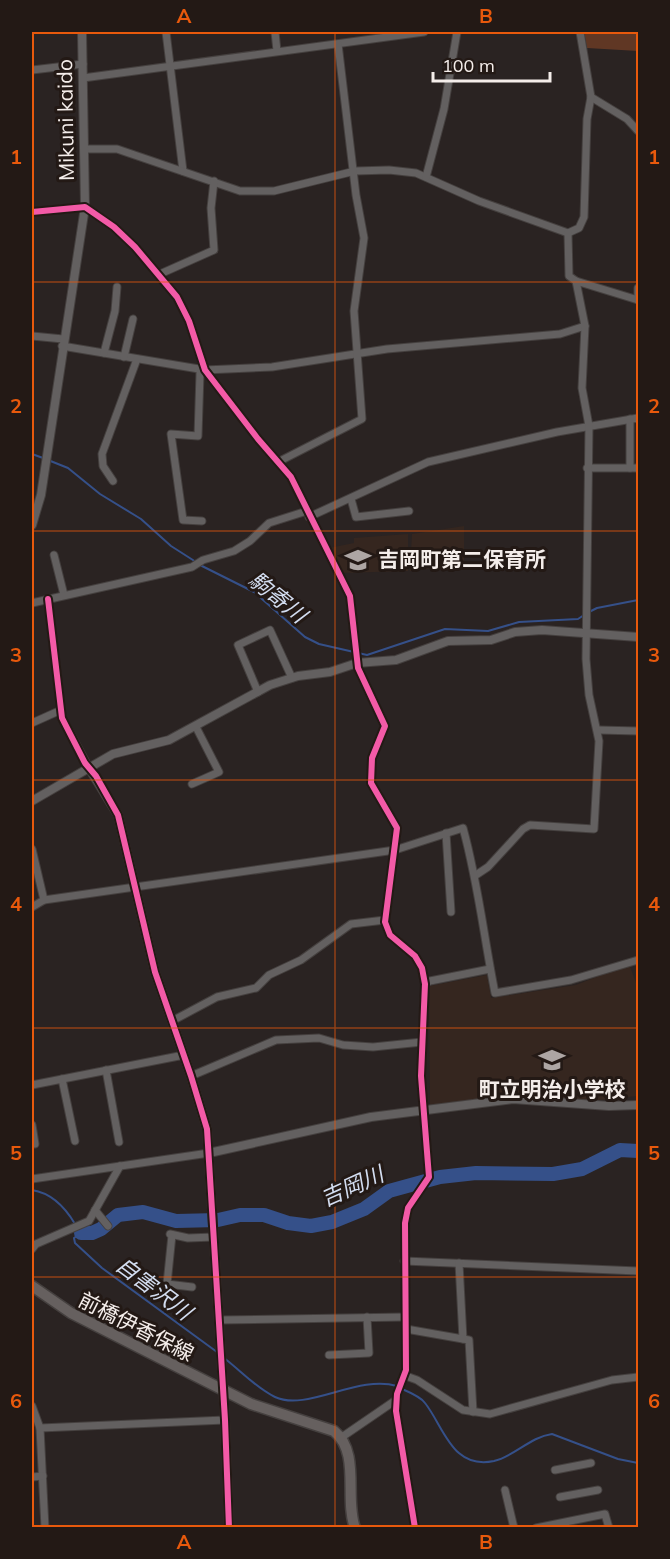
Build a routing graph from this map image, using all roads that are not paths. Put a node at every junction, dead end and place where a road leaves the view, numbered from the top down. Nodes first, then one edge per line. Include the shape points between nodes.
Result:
1 (82, 32) edge
2 (166, 32) edge
3 (275, 32) edge
4 (423, 32) edge
5 (457, 32) edge
6 (580, 32) edge
7 (338, 44) junction
8 (278, 51) junction
9 (83, 64) junction
10 (171, 66) junction
11 (32, 70) edge
12 (83, 78) junction
13 (591, 97) junction
14 (639, 131) edge
15 (86, 149) junction
16 (183, 171) junction
17 (355, 171) junction
18 (426, 177) junction
19 (214, 181) junction
20 (86, 207) junction
21 (32, 212) edge
22 (568, 233) junction
23 (160, 274) junction
24 (576, 281) junction
25 (117, 287) dead end
26 (639, 288) edge
27 (638, 300) edge
28 (133, 319) dead end
29 (585, 326) junction
30 (32, 336) edge
31 (63, 343) junction
32 (104, 353) junction
33 (356, 353) junction
34 (124, 357) junction
35 (137, 359) junction
36 (205, 370) junction
37 (639, 418) edge
38 (630, 419) junction
39 (589, 426) junction
40 (279, 462) junction
41 (587, 468) junction
42 (630, 468) junction
43 (639, 468) edge
44 (113, 481) dead end
45 (36, 495) edge
46 (351, 499) junction
47 (409, 511) dead end
48 (308, 514) junction
49 (202, 521) dead end
50 (32, 525) edge
51 (54, 555) dead end
52 (64, 595) junction
53 (48, 599) junction
54 (32, 603) edge
55 (586, 634) junction
56 (639, 637) edge
57 (357, 663) junction
58 (292, 678) junction
59 (258, 692) junction
60 (61, 710) junction
61 (32, 723) edge
62 (196, 727) junction
63 (599, 730) junction
64 (639, 731) edge
65 (89, 768) junction
66 (192, 784) dead end
67 (32, 801) edge
68 (446, 833) junction
69 (32, 849) edge
70 (395, 850) junction
71 (476, 875) junction
72 (135, 888) junction
73 (44, 900) junction
74 (32, 906) edge
75 (451, 912) dead end
76 (385, 920) junction
77 (639, 960) edge
78 (490, 969) junction
79 (425, 984) junction
80 (172, 1021) junction
81 (422, 1042) junction
82 (184, 1055) junction
83 (106, 1070) junction
84 (191, 1076) junction
85 (62, 1079) junction
86 (32, 1085) edge
87 (639, 1105) edge
88 (425, 1111) junction
89 (32, 1125) edge
90 (75, 1141) dead end
91 (119, 1142) dead end
92 (35, 1144) dead end
93 (209, 1154) junction
94 (120, 1166) junction
95 (32, 1179) edge
96 (95, 1210) junction
97 (108, 1226) dead end
98 (214, 1234) junction
99 (32, 1249) edge
100 (404, 1261) junction
101 (459, 1263) junction
102 (639, 1271) edge
103 (192, 1287) dead end
104 (33, 1290) edge
105 (367, 1317) junction
106 (405, 1317) junction
107 (219, 1320) junction
108 (406, 1329) junction
109 (463, 1339) junction
110 (329, 1355) dead end
111 (639, 1377) edge
112 (405, 1378) junction
113 (223, 1389) junction
114 (396, 1397) junction
115 (32, 1406) edge
116 (473, 1413) junction
117 (225, 1420) junction
118 (40, 1428) junction
119 (342, 1437) junction
120 (591, 1463) dead end
121 (555, 1470) dead end
122 (43, 1476) junction
123 (32, 1477) edge
124 (506, 1490) dead end
125 (598, 1490) dead end
126 (560, 1497) dead end
127 (45, 1527) edge
128 (229, 1527) edge
129 (355, 1527) edge
130 (415, 1527) edge
131 (513, 1527) edge
132 (537, 1527) edge
133 (609, 1527) edge

1 - 9 street, Mikuni kaido
2 - 10 street
3 - 8 street
4 - 7 street
5 - 18 street via 444,109
6 - 13 street
7 - 8 street
7 - 17 street
8 - 10 street
9 - 11 street
9 - 12 street, Mikuni kaido
10 - 12 street
10 - 16 street
12 - 15 street, Mikuni kaido
13 - 14 street
13 - 22 street via 584,217 579,228
15 - 16 street via 117,149
15 - 20 street, Mikuni kaido
16 - 19 street
17 - 18 street via 402,170
17 - 19 street via 274,191 240,191
17 - 33 street via 364,238 354,311
18 - 22 street
19 - 23 street via 214,250
20 - 21 street
20 - 23 street via 114,227
20 - 31 street, Mikuni kaido
22 - 24 street via 569,276
23 - 36 street via 189,321
24 - 27 street
24 - 29 street
25 - 32 street
26 - 27 street
28 - 34 street
29 - 33 street via 560,334
29 - 39 street via 582,388
30 - 31 street
31 - 32 street
31 - 45 street, Mikuni kaido
32 - 34 street
33 - 36 street via 272,367
33 - 40 street via 362,419
34 - 35 street
35 - 36 street
35 - 44 street via 102,454 103,466
36 - 40 street
36 - 49 street via 200,373 198,436 171,434 183,520
37 - 38 street
38 - 39 street
38 - 42 street
39 - 41 street
39 - 46 street via 428,462
40 - 48 street via 291,477
41 - 42 street
41 - 55 street
42 - 43 street
45 - 50 street, Mikuni kaido
46 - 47 street via 356,517
46 - 48 street
48 - 52 street via 269,523 250,541 198,563
48 - 57 street via 350,596
51 - 52 street
52 - 53 street
53 - 54 street
53 - 60 street
55 - 56 street
55 - 57 street via 514,632 491,640 448,641 396,660
55 - 63 street via 589,695
57 - 58 street
57 - 70 street via 385,726 372,758 371,783 396,828
58 - 59 street
58 - 59 street via 270,630 238,645
59 - 62 street
60 - 61 street
60 - 65 street
62 - 65 street via 169,740 113,754
62 - 66 street via 219,772
63 - 64 street
63 - 71 street via 594,830 530,825
65 - 67 street
65 - 72 street via 117,815
68 - 70 street
68 - 71 street via 463,828
68 - 75 street
69 - 73 street
70 - 72 street
70 - 76 street
71 - 78 street
72 - 73 street
72 - 80 street via 155,972
73 - 74 street
76 - 79 street via 390,935 415,956
76 - 80 street via 351,924 301,960 269,975 256,988 217,997
77 - 78 street via 571,980 495,993
78 - 79 street
79 - 81 street
80 - 82 street
81 - 84 street via 373,1047 319,1038 276,1040
81 - 88 street
82 - 83 street
82 - 84 street
83 - 85 street
83 - 91 street
84 - 93 street via 203,1110
85 - 86 street
85 - 90 street
87 - 88 street via 513,1100
88 - 93 street via 371,1117
88 - 100 street via 429,1177 408,1208
89 - 92 street
93 - 94 street
93 - 98 street
94 - 95 street
94 - 96 street
96 - 97 street
96 - 99 street via 84,1225
98 - 103 street via 171,1235 167,1284
98 - 107 street
100 - 101 street
100 - 106 street
101 - 102 street
101 - 109 street
104 - 113 main road, 前橋伊香保線
105 - 106 street
105 - 107 street
105 - 110 street via 369,1353
106 - 108 street
107 - 113 street
108 - 109 street
108 - 112 street
109 - 116 street via 469,1340
111 - 116 street via 612,1380 490,1414
112 - 114 street
112 - 116 street via 417,1380
113 - 117 street
113 - 119 main road, 前橋伊香保線 via 269,1411 323,1426
114 - 119 street
114 - 130 street via 398,1436
115 - 118 street
117 - 118 street
117 - 128 street
118 - 122 street
119 - 129 main road via 348,1453
120 - 121 street
122 - 123 street
122 - 127 street
124 - 131 street
125 - 126 street
132 - 133 street via 605,1514

